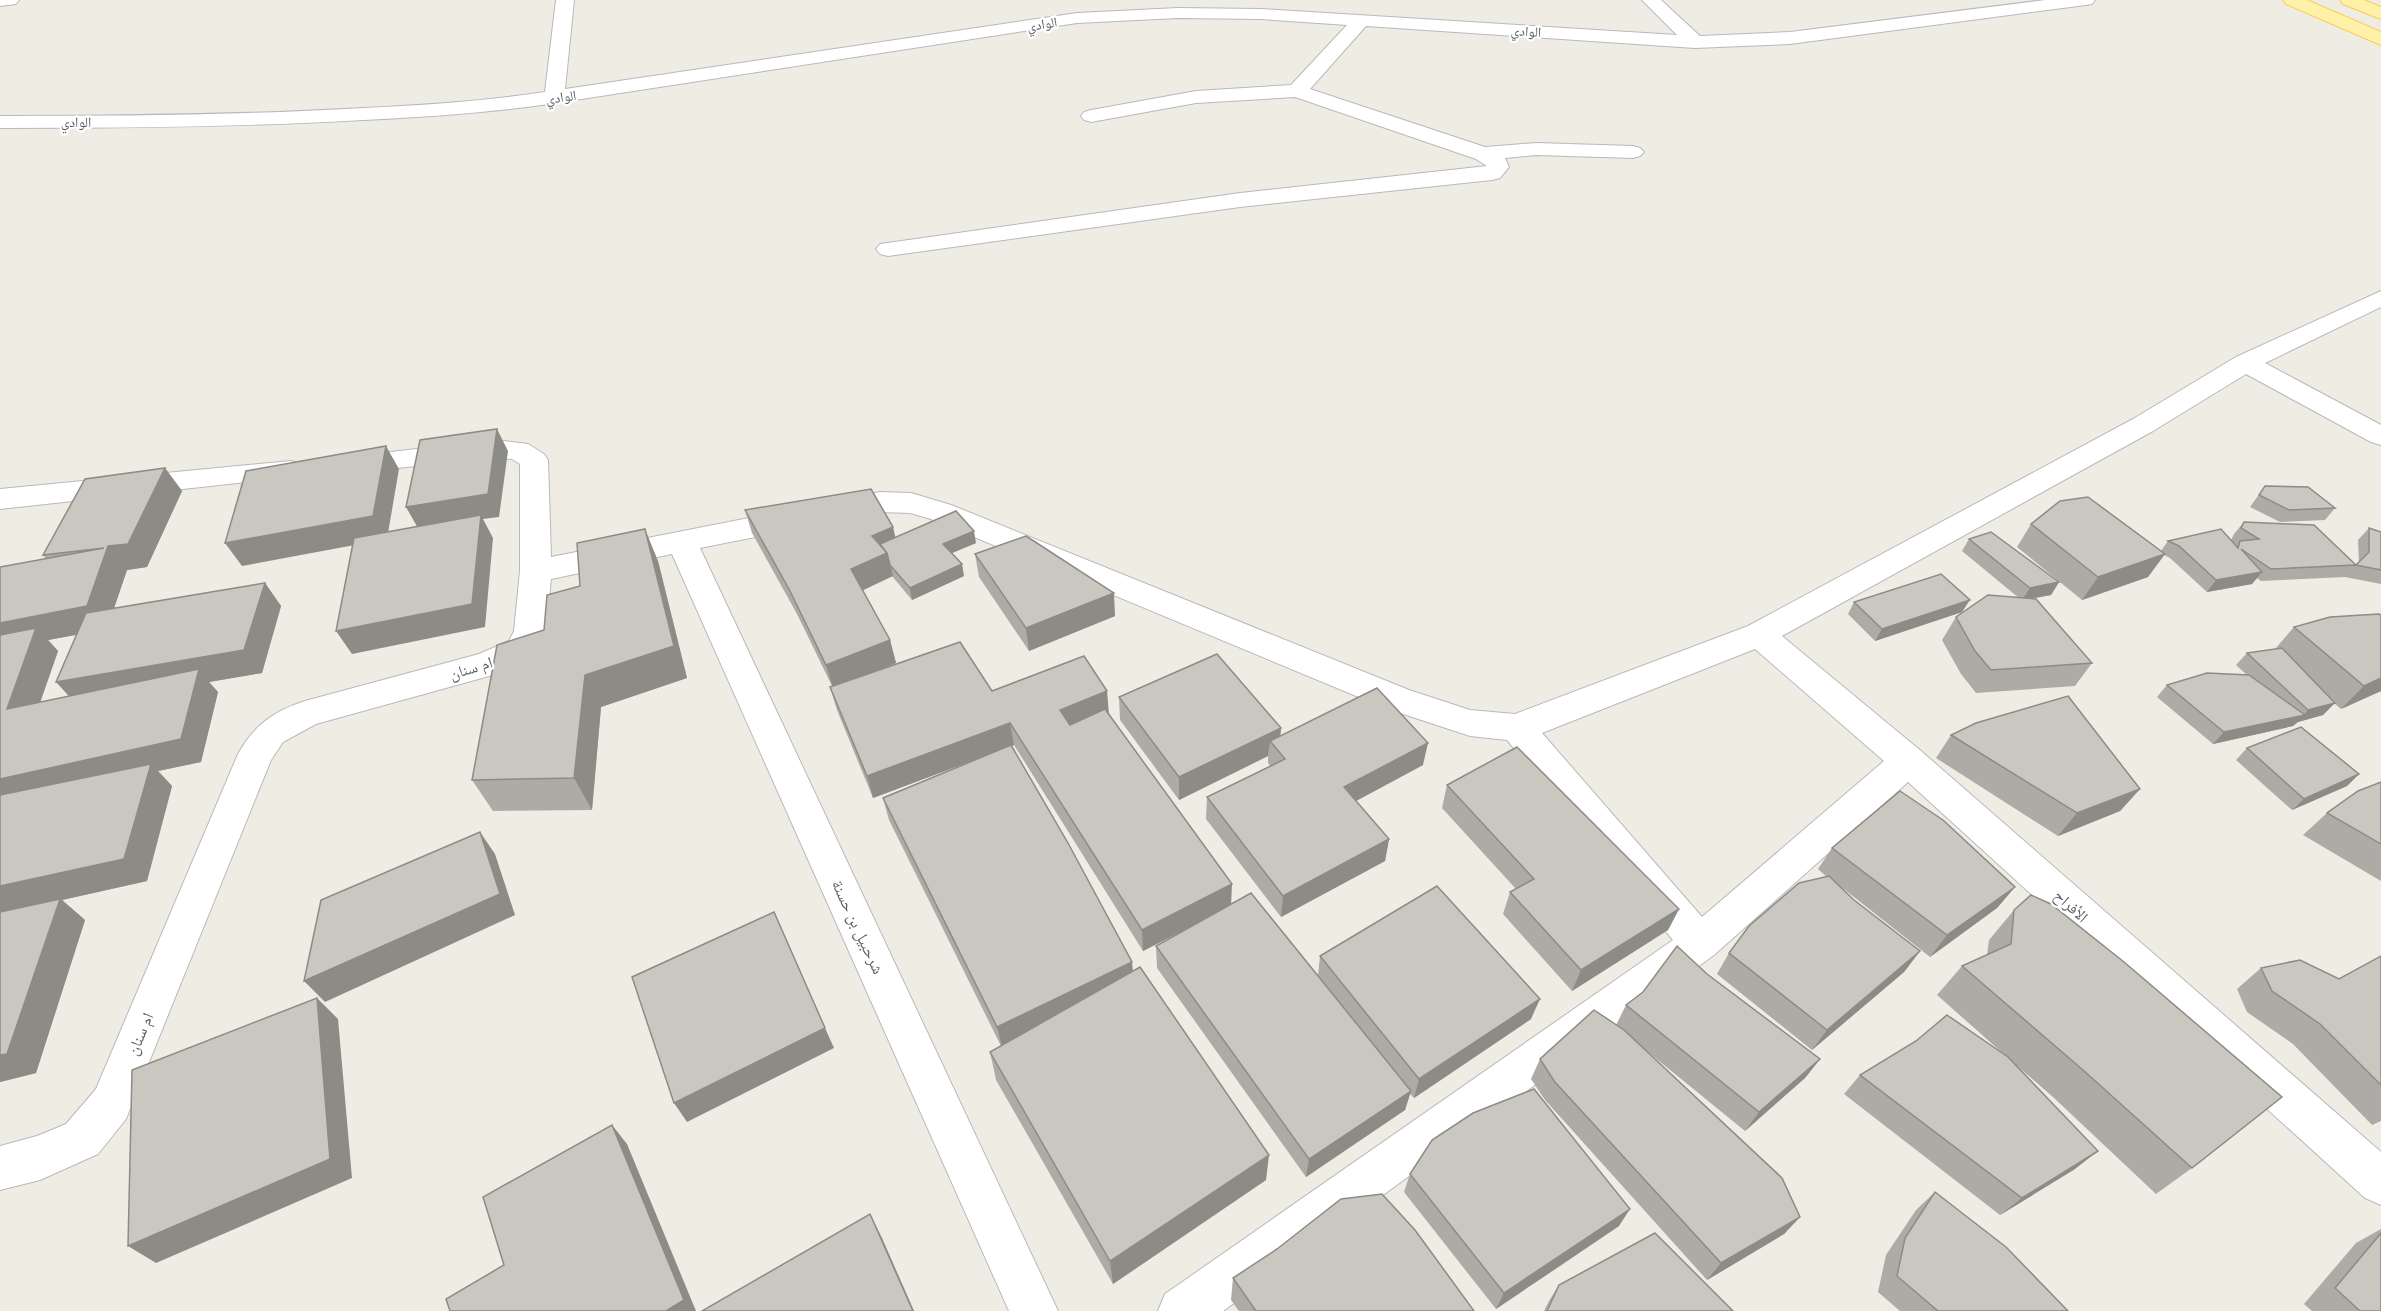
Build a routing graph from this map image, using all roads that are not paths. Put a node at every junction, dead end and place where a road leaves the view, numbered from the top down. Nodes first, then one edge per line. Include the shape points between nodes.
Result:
1 (10, 0) edge
2 (565, 0) edge
3 (1067, 0) edge
4 (1652, 0) edge
5 (2086, 0) edge
6 (2292, 0) edge
7 (2349, 0) edge
8 (0, 1) edge
9 (2381, 14) edge
10 (1077, 18) junction
11 (1362, 20) junction
12 (2381, 39) edge
13 (1695, 42) junction
14 (1297, 91) junction
15 (554, 99) junction
16 (1091, 116) dead end
17 (0, 122) edge
18 (1634, 152) dead end
19 (1484, 154) junction
20 (888, 249) dead end
21 (2381, 298) edge
22 (2245, 363) junction
23 (2381, 436) edge
24 (0, 499) edge
25 (682, 543) junction
26 (536, 570) junction
27 (1759, 633) junction
28 (1517, 728) junction
29 (1908, 761) junction
30 (1700, 943) junction
31 (0, 1168) edge
32 (2381, 1182) edge
33 (1034, 1311) edge
34 (1182, 1311) edge

1 - 8 street
2 - 15 street
3 - 10 street
4 - 13 street
5 - 13 street, الوادي via 1790,38
6 - 12 main road
7 - 9 main road
10 - 11 street, الوادي via 1178,13
10 - 15 street, الوادي
11 - 13 street, الوادي
11 - 14 street
14 - 16 street via 1196,97
14 - 19 street
15 - 17 street, الوادي via 488,107 311,117
18 - 19 street via 1536,149
19 - 20 street via 1497,162 1498,168 1492,173 1240,200
21 - 22 street
22 - 23 street
22 - 27 street via 2143,425
24 - 26 street, ام سنان via 495,449 518,450 534,460
25 - 26 street
25 - 28 street via 880,502 911,503 1397,699 1470,723
25 - 33 street, شرحبيل بن حسنة
26 - 31 street, ام سنان via 530,631 521,649 488,664 305,714 271,733 256,754 111,1104 82,1139 40,1158
27 - 28 street
27 - 29 street, الأفراح
28 - 30 street
29 - 30 street
29 - 32 street, الأفراح
30 - 34 street

